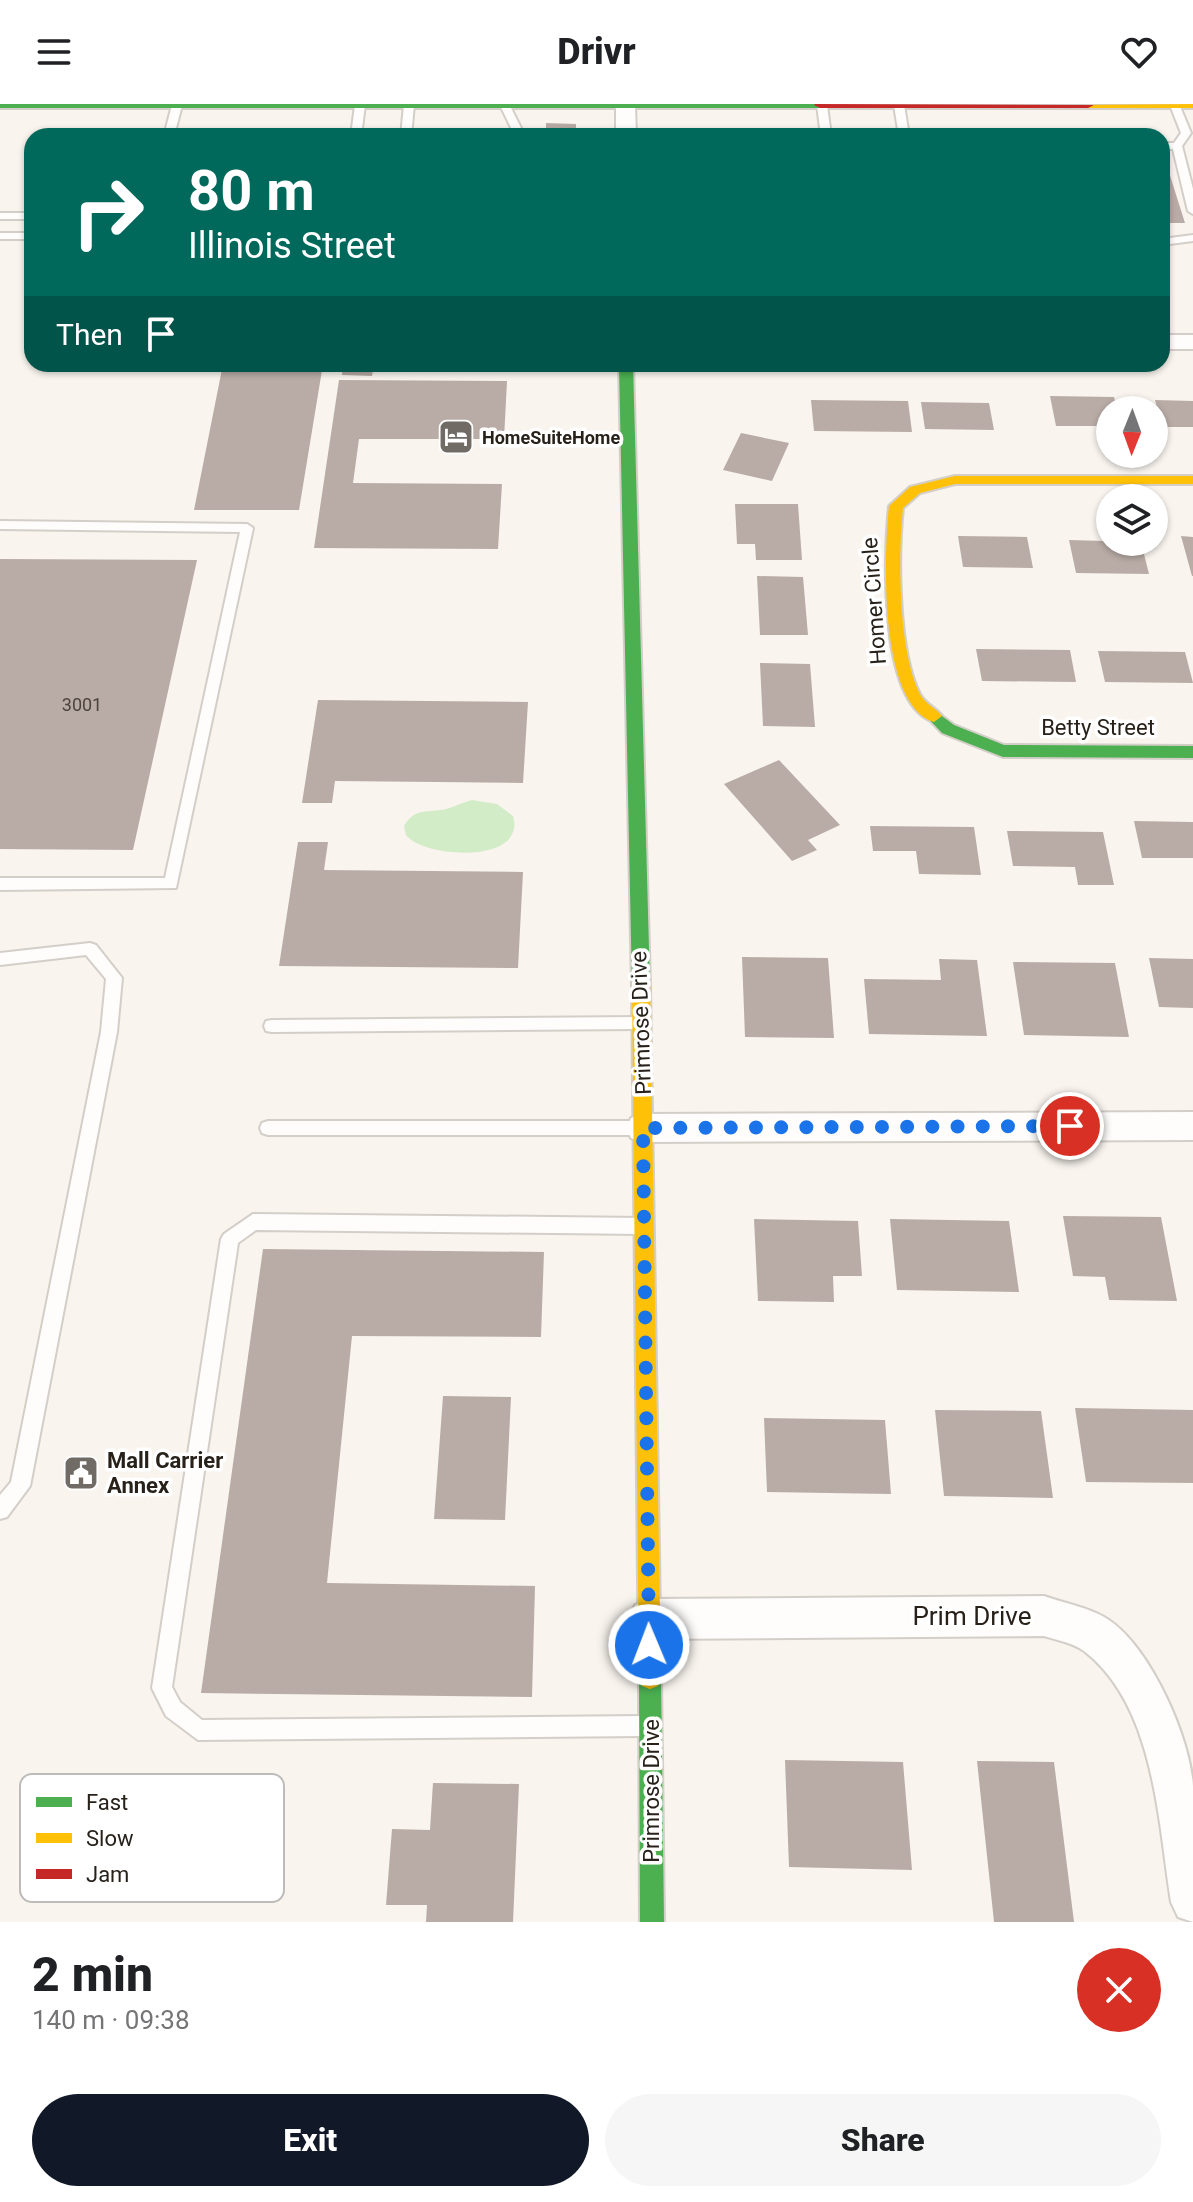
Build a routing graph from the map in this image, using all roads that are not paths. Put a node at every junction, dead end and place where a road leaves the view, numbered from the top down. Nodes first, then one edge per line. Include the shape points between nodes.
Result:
1 (626, 104) edge
2 (0, 105) edge
3 (178, 105) edge
4 (360, 105) edge
5 (409, 105) edge
6 (505, 105) edge
7 (822, 105) edge
8 (899, 105) edge
9 (1175, 105) edge
10 (1193, 105) edge
11 (171, 128) edge
12 (357, 128) edge
13 (407, 128) edge
14 (516, 128) edge
15 (626, 128) edge
16 (825, 128) edge
17 (903, 128) edge
18 (1170, 146) edge
19 (1177, 146) junction
20 (1193, 211) edge
21 (0, 216) edge
22 (24, 216) edge
23 (0, 236) edge
24 (24, 236) edge
25 (1193, 238) edge
26 (1170, 241) edge
27 (1170, 342) edge
28 (1193, 342) edge
29 (626, 372) edge
30 (1193, 480) edge
31 (0, 525) edge
32 (1003, 751) joint
33 (1193, 752) edge
34 (0, 884) edge
35 (0, 959) edge
36 (641, 1023) junction
37 (272, 1026) dead end
38 (1193, 1126) edge
39 (268, 1128) dead end
40 (643, 1128) junction
41 (644, 1226) junction
42 (0, 1510) edge
43 (649, 1619) junction
44 (650, 1726) junction
45 (1193, 1902) edge
46 (652, 1922) edge

1 - 6 main road
1 - 7 main road
1 - 15 street
2 - 3 main road
3 - 4 main road
3 - 11 lane
4 - 5 main road
4 - 12 lane
5 - 6 main road
5 - 13 lane
6 - 14 lane
7 - 8 main road
7 - 16 lane
8 - 9 main road
8 - 17 lane
9 - 10 main road
9 - 19 lane via 1186,133
18 - 19 lane
19 - 20 lane
21 - 22 lane
23 - 24 lane
25 - 26 lane
27 - 28 street
29 - 36 main road, Primrose Drive
30 - 32 main road, Homer Circle via 955,480 915,490 896,506 891,536 903,671 915,700 948,729
31 - 34 lane via 247,528 171,884
32 - 33 main road, Betty Street
35 - 42 lane via 90,949 114,978 109,1032 20,1486
36 - 37 lane
36 - 40 main road, Primrose Drive
38 - 40 street
39 - 40 lane
40 - 41 main road, Primrose Drive
41 - 43 main road, Primrose Drive
41 - 44 lane via 253,1222 230,1239 162,1688 173,1709 198,1730
43 - 44 main road, Primrose Drive
43 - 45 street, Prim Drive via 1044,1616 1100,1637 1142,1692 1167,1756
44 - 46 main road, Primrose Drive

